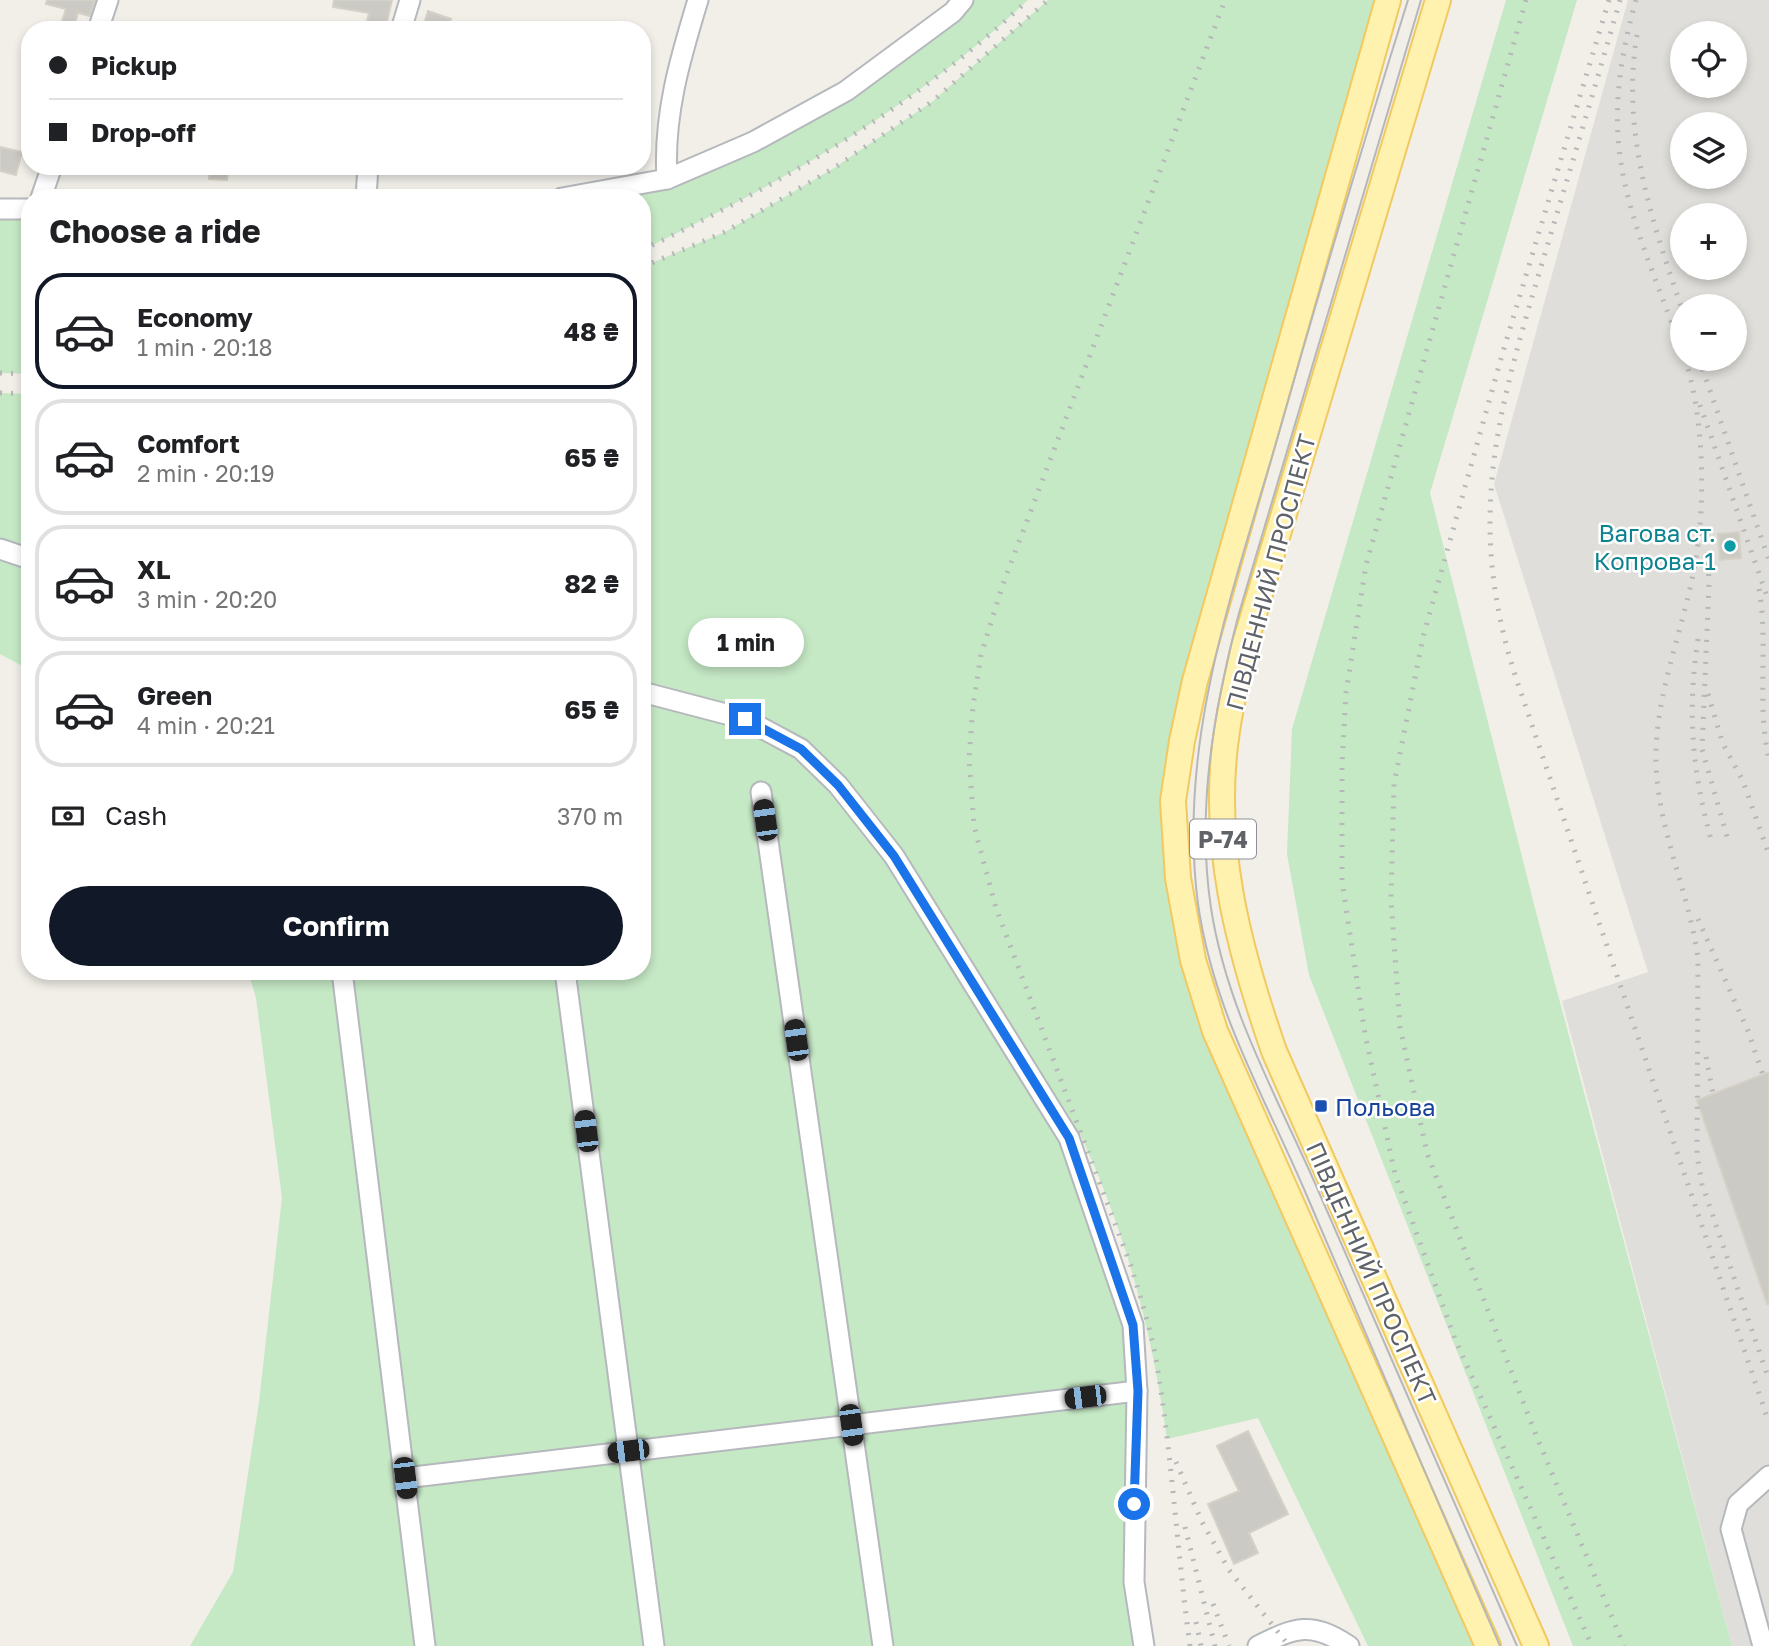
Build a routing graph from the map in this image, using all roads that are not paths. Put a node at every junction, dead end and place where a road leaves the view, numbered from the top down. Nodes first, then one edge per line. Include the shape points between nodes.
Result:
1 (108, 0) edge
2 (410, 0) edge
3 (698, 0) edge
4 (963, 0) edge
5 (1388, 0) edge
6 (1438, 0) edge
7 (101, 21) edge
8 (404, 21) edge
9 (667, 179) junction
10 (612, 189) edge
11 (0, 209) edge
12 (21, 209) edge
13 (0, 549) edge
14 (21, 556) edge
15 (651, 694) edge
16 (761, 792) dead end
17 (343, 980) edge
18 (566, 980) edge
19 (1138, 1391) junction
20 (851, 1425) junction
21 (628, 1451) junction
22 (1769, 1476) edge
23 (405, 1478) junction
24 (425, 1646) edge
25 (654, 1646) edge
26 (883, 1646) edge
27 (1144, 1646) edge
28 (1258, 1646) edge
29 (1349, 1646) edge
30 (1488, 1646) edge
31 (1536, 1646) edge
32 (1763, 1646) edge

1 - 7 street
2 - 8 street
3 - 9 street via 669,107
4 - 9 street via 846,91 752,142
5 - 30 main road, ПІВДЕННИЙ ПРОСПЕКТ / Р-74 via 1195,681 1178,765 1173,829 1185,924 1215,1031
6 - 31 main road, ПІВДЕННИЙ ПРОСПЕКТ / Р-74 via 1244,647 1227,731 1223,849 1235,928 1274,1051
9 - 10 street
11 - 12 street
13 - 14 street
15 - 19 street via 745,719 801,749 838,785 894,856 1069,1138 1133,1325
16 - 20 street
17 - 23 street
18 - 21 street
19 - 20 street
19 - 27 street via 1134,1582
20 - 21 street
20 - 26 street
21 - 23 street
21 - 25 street
22 - 32 street via 1738,1504 1731,1529
23 - 24 street
28 - 29 street via 1281,1634 1312,1627

